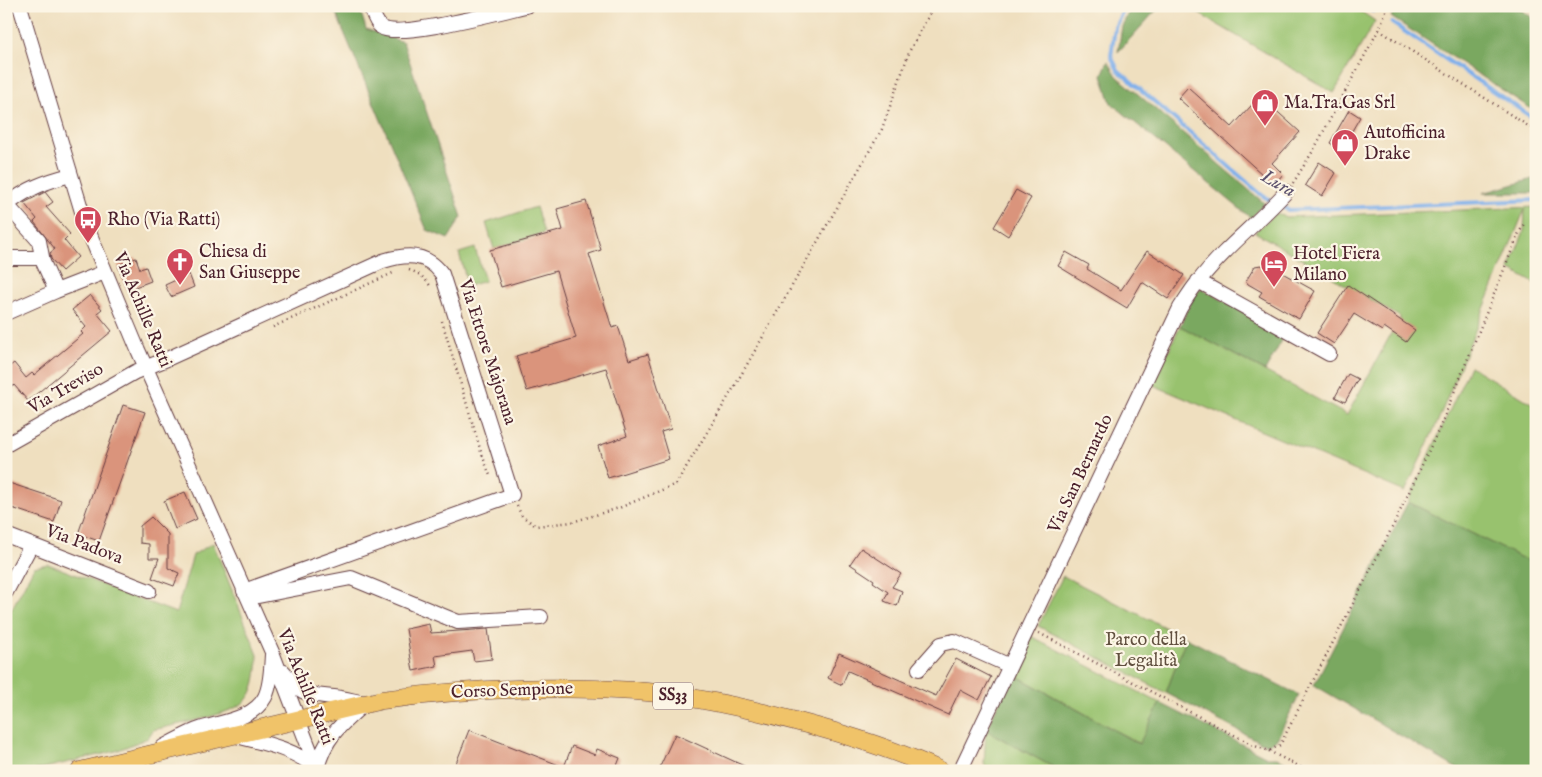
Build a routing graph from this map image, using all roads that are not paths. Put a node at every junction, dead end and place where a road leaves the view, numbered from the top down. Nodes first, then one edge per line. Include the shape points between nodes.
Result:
1 (20, 6) edge
2 (370, 6) edge
3 (526, 6) edge
4 (71, 175) junction
5 (1286, 192) road end
6 (7, 205) edge
7 (6, 258) edge
8 (42, 258) junction
9 (105, 272) junction
10 (1198, 281) junction
11 (56, 291) junction
12 (6, 313) edge
13 (1329, 354) dead end
14 (146, 367) junction
15 (6, 444) edge
16 (6, 534) edge
17 (31, 545) junction
18 (148, 591) dead end
19 (6, 592) edge
20 (246, 594) junction
21 (541, 617) dead end
22 (272, 652) junction
23 (1010, 666) junction
24 (919, 669) dead end
25 (366, 703) junction
26 (298, 720) junction
27 (236, 736) junction
28 (148, 755) junction
29 (318, 770) edge
30 (80, 771) edge
31 (941, 771) edge
32 (960, 771) edge

1 - 4 street, Via Achille Ratti
2 - 3 street via 382,27 394,31 414,30
4 - 6 street via 30,189
4 - 9 street, Via Achille Ratti
5 - 10 street, Via San Bernardo
6 - 8 street via 39,241
7 - 8 street
8 - 11 street
9 - 11 street
9 - 14 street, Via Achille Ratti
10 - 13 street
10 - 23 street, Via San Bernardo via 1180,308
11 - 12 street
14 - 15 street, Via Treviso
14 - 20 street, Via Achille Ratti
14 - 20 street, Via Ettore Majorana via 383,261 409,255 436,266 442,274 506,498
16 - 17 street, Via Padova
17 - 18 street, Via Padova
17 - 19 street
20 - 21 street via 351,578 458,622
20 - 22 street, Via Achille Ratti
22 - 25 street via 293,684 305,693
22 - 26 street, Via Achille Ratti
22 - 28 street via 268,690 254,710 196,730
23 - 24 street via 954,641 941,644
23 - 32 street, Via San Bernardo
25 - 26 main road, Corso Sempione / SS33
25 - 29 street via 327,743
25 - 31 main road, Corso Sempione / SS33 via 485,690 637,691 704,700 804,723 858,738
26 - 27 main road, Corso Sempione / SS33
26 - 29 street, Via Achille Ratti
27 - 28 main road, Corso Sempione / SS33
27 - 29 street via 281,749 309,762
28 - 30 main road, Corso Sempione / SS33

